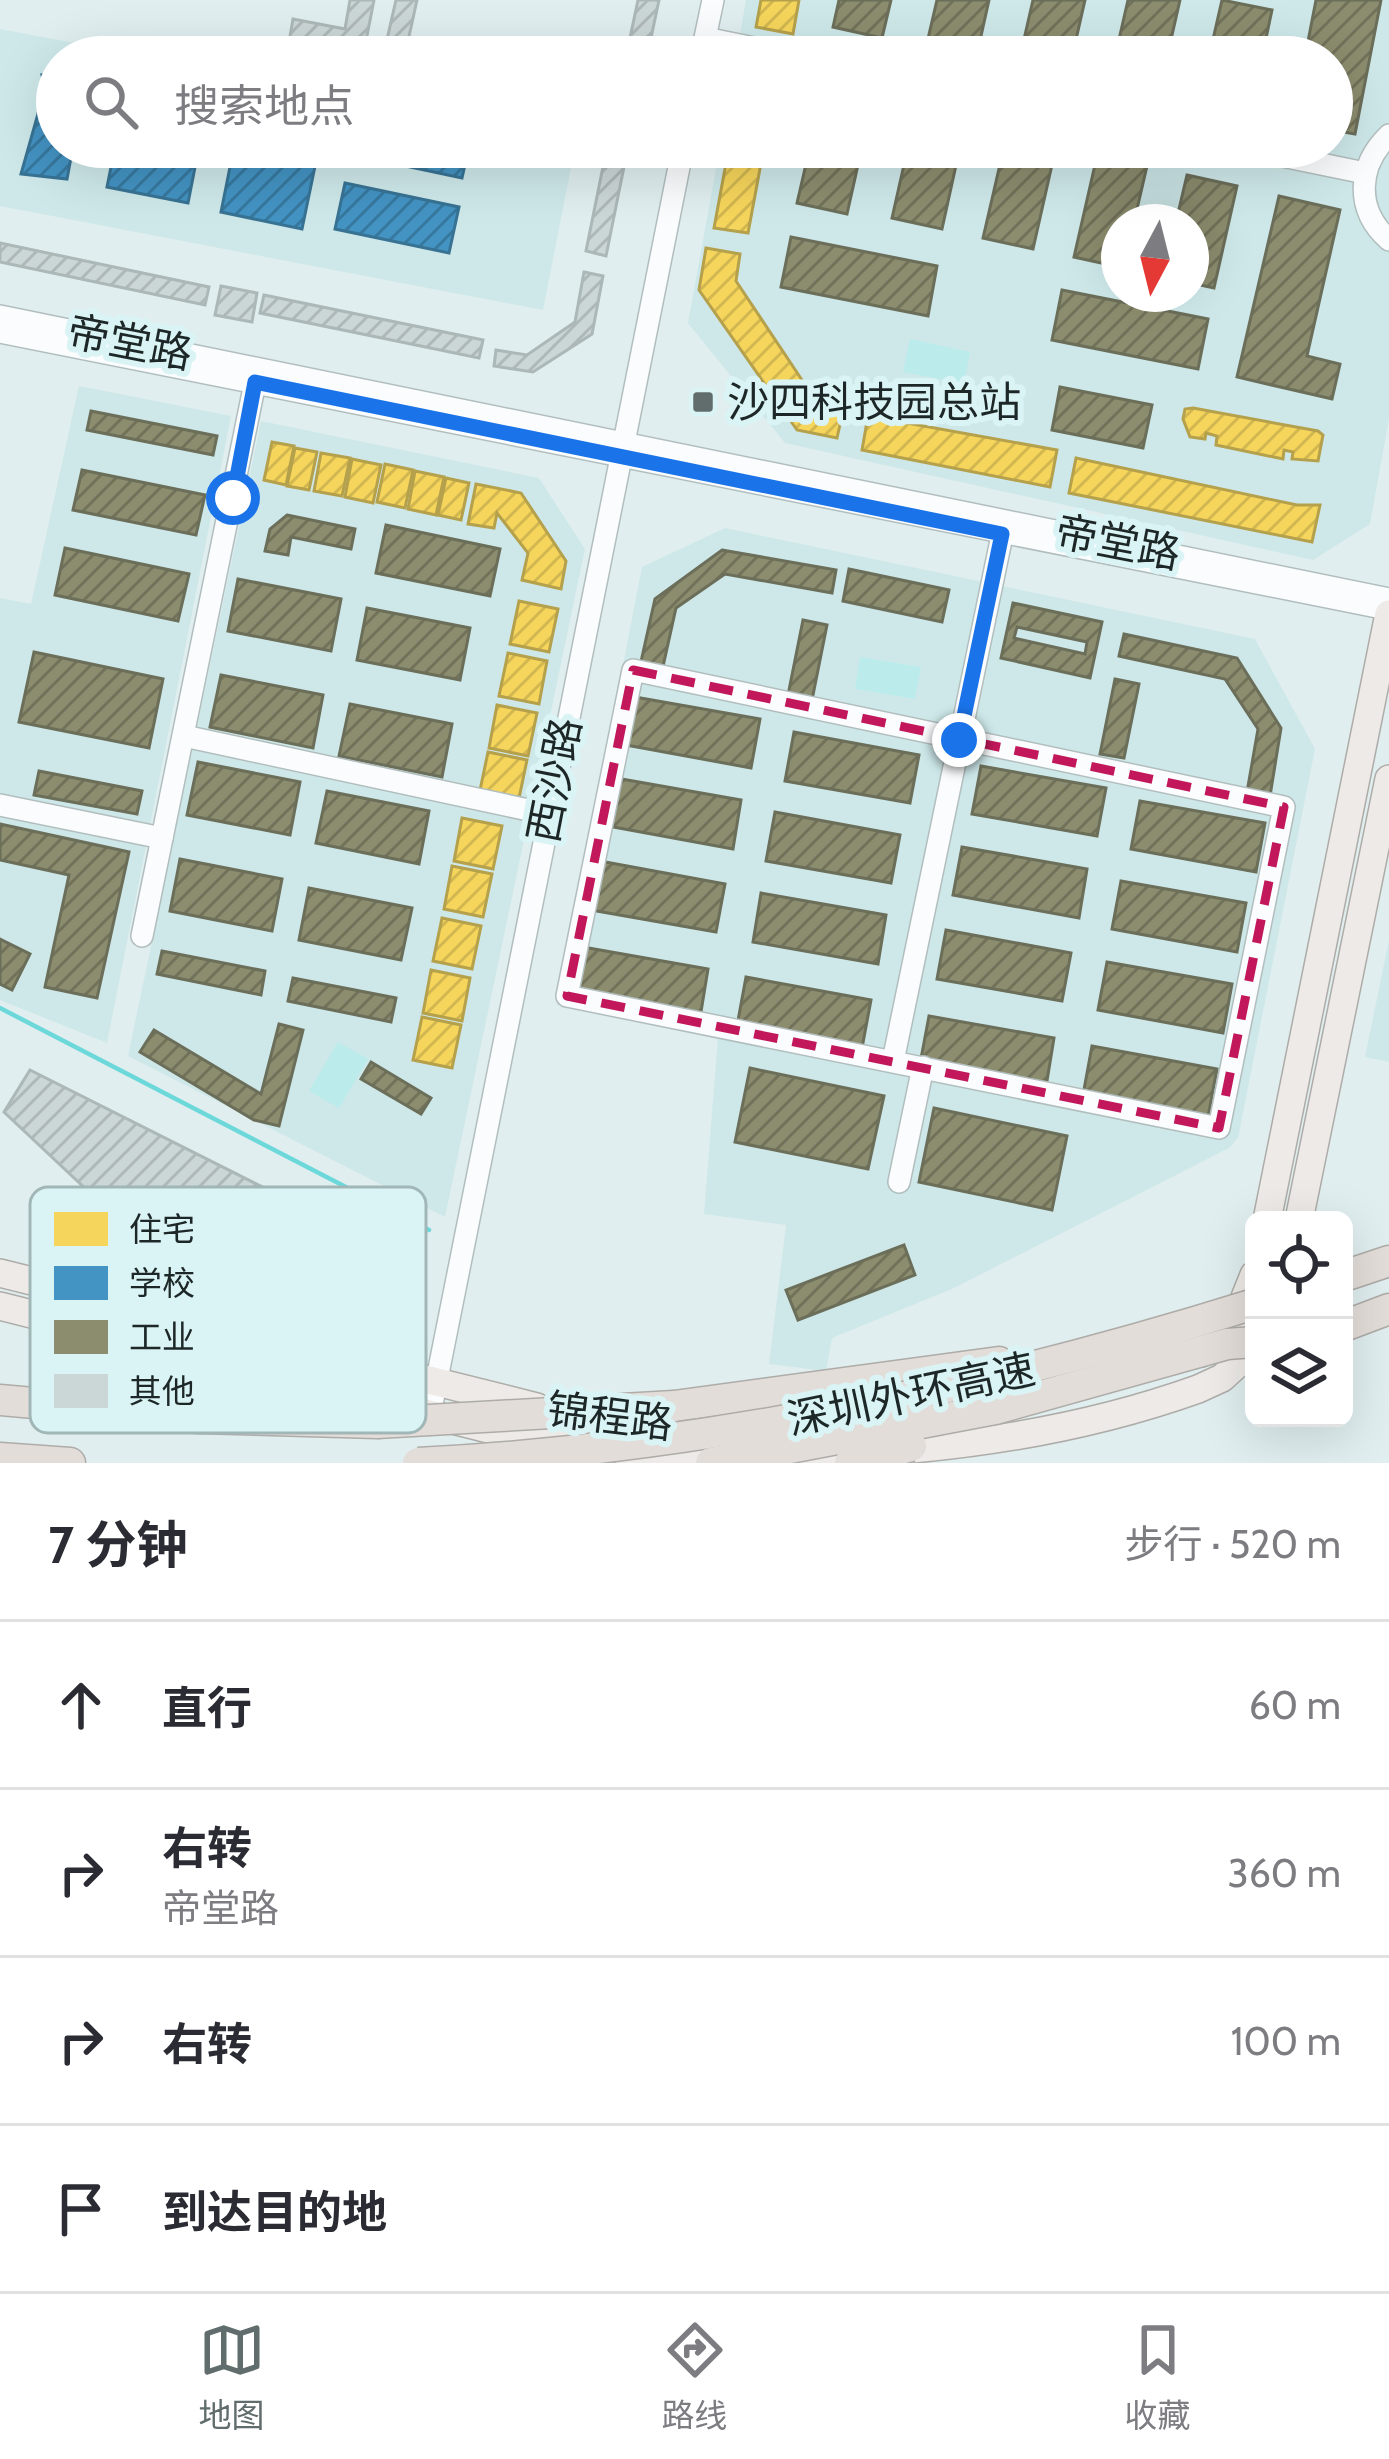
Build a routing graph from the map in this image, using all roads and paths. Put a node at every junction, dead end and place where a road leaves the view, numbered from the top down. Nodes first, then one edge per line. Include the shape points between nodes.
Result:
1 (712, 0) edge
2 (705, 36) edge
3 (1389, 135) edge
4 (679, 168) edge
5 (1341, 168) edge
6 (1365, 173) junction
7 (1389, 240) edge
8 (0, 316) edge
9 (0, 332) edge
10 (257, 375) junction
11 (621, 449) junction
12 (1003, 527) junction
13 (1389, 599) edge
14 (1389, 612) edge
15 (184, 736) junction
16 (959, 740) junction
17 (1389, 779) edge
18 (0, 805) edge
19 (547, 814) junction
20 (162, 838) junction
21 (142, 936) dead end
22 (893, 1061) junction
23 (923, 1067) junction
24 (899, 1182) dead end
25 (1269, 1211) edge
26 (1301, 1211) edge
27 (1389, 1261) edge
28 (0, 1273) edge
29 (1353, 1273) edge
30 (30, 1281) edge
31 (1245, 1297) edge
32 (0, 1306) edge
33 (1245, 1308) edge
34 (1389, 1309) edge
35 (30, 1314) edge
36 (1353, 1323) edge
37 (1245, 1344) edge
38 (1146, 1353) junction
39 (1245, 1354) edge
40 (426, 1381) edge
41 (0, 1383) edge
42 (435, 1383) junction
43 (30, 1392) edge
44 (0, 1400) edge
45 (30, 1403) edge
46 (426, 1413) edge
47 (430, 1414) junction
48 (426, 1420) edge
49 (0, 1458) edge
50 (70, 1463) edge
51 (418, 1463) edge
52 (712, 1463) edge
53 (850, 1463) edge

1 - 2 street
3 - 6 street
4 - 11 street, 西沙路
5 - 6 street
6 - 7 street via 1369,215
8 - 10 street, 帝堂路
9 - 10 street, 帝堂路
10 - 11 street, 帝堂路
10 - 15 street
11 - 12 street, 帝堂路
11 - 19 street, 西沙路
12 - 13 street, 帝堂路
12 - 14 street, 帝堂路
12 - 16 street
14 - 25 main road
15 - 19 street
15 - 20 street
16 - 22 street
16 - 22 street via 633,670 628,694 568,996
16 - 23 street via 1284,807 1219,1127
17 - 26 main road
18 - 20 street
19 - 42 street, 西沙路
20 - 21 street
22 - 23 street
23 - 24 street
27 - 29 highway
28 - 30 main road, 锦程路
31 - 42 main road, 锦程路 via 1222,1338 1186,1360 922,1420 794,1430 675,1425
32 - 35 main road, 锦程路
33 - 38 highway, 深圳外环高速, bridge
34 - 36 highway
37 - 38 highway, 深圳外环高速, bridge
38 - 48 highway, bridge via 555,1417
38 - 51 highway, 深圳外环高速, bridge via 753,1427
38 - 52 highway, 深圳外环高速, bridge via 916,1426
38 - 53 highway, bridge
39 - 47 main road, 锦程路 via 1222,1378 1162,1402 995,1441 855,1458 672,1457 512,1435
40 - 42 main road, 锦程路
41 - 43 highway
42 - 47 street, 西沙路
44 - 45 highway
46 - 47 main road, 锦程路
49 - 50 highway

